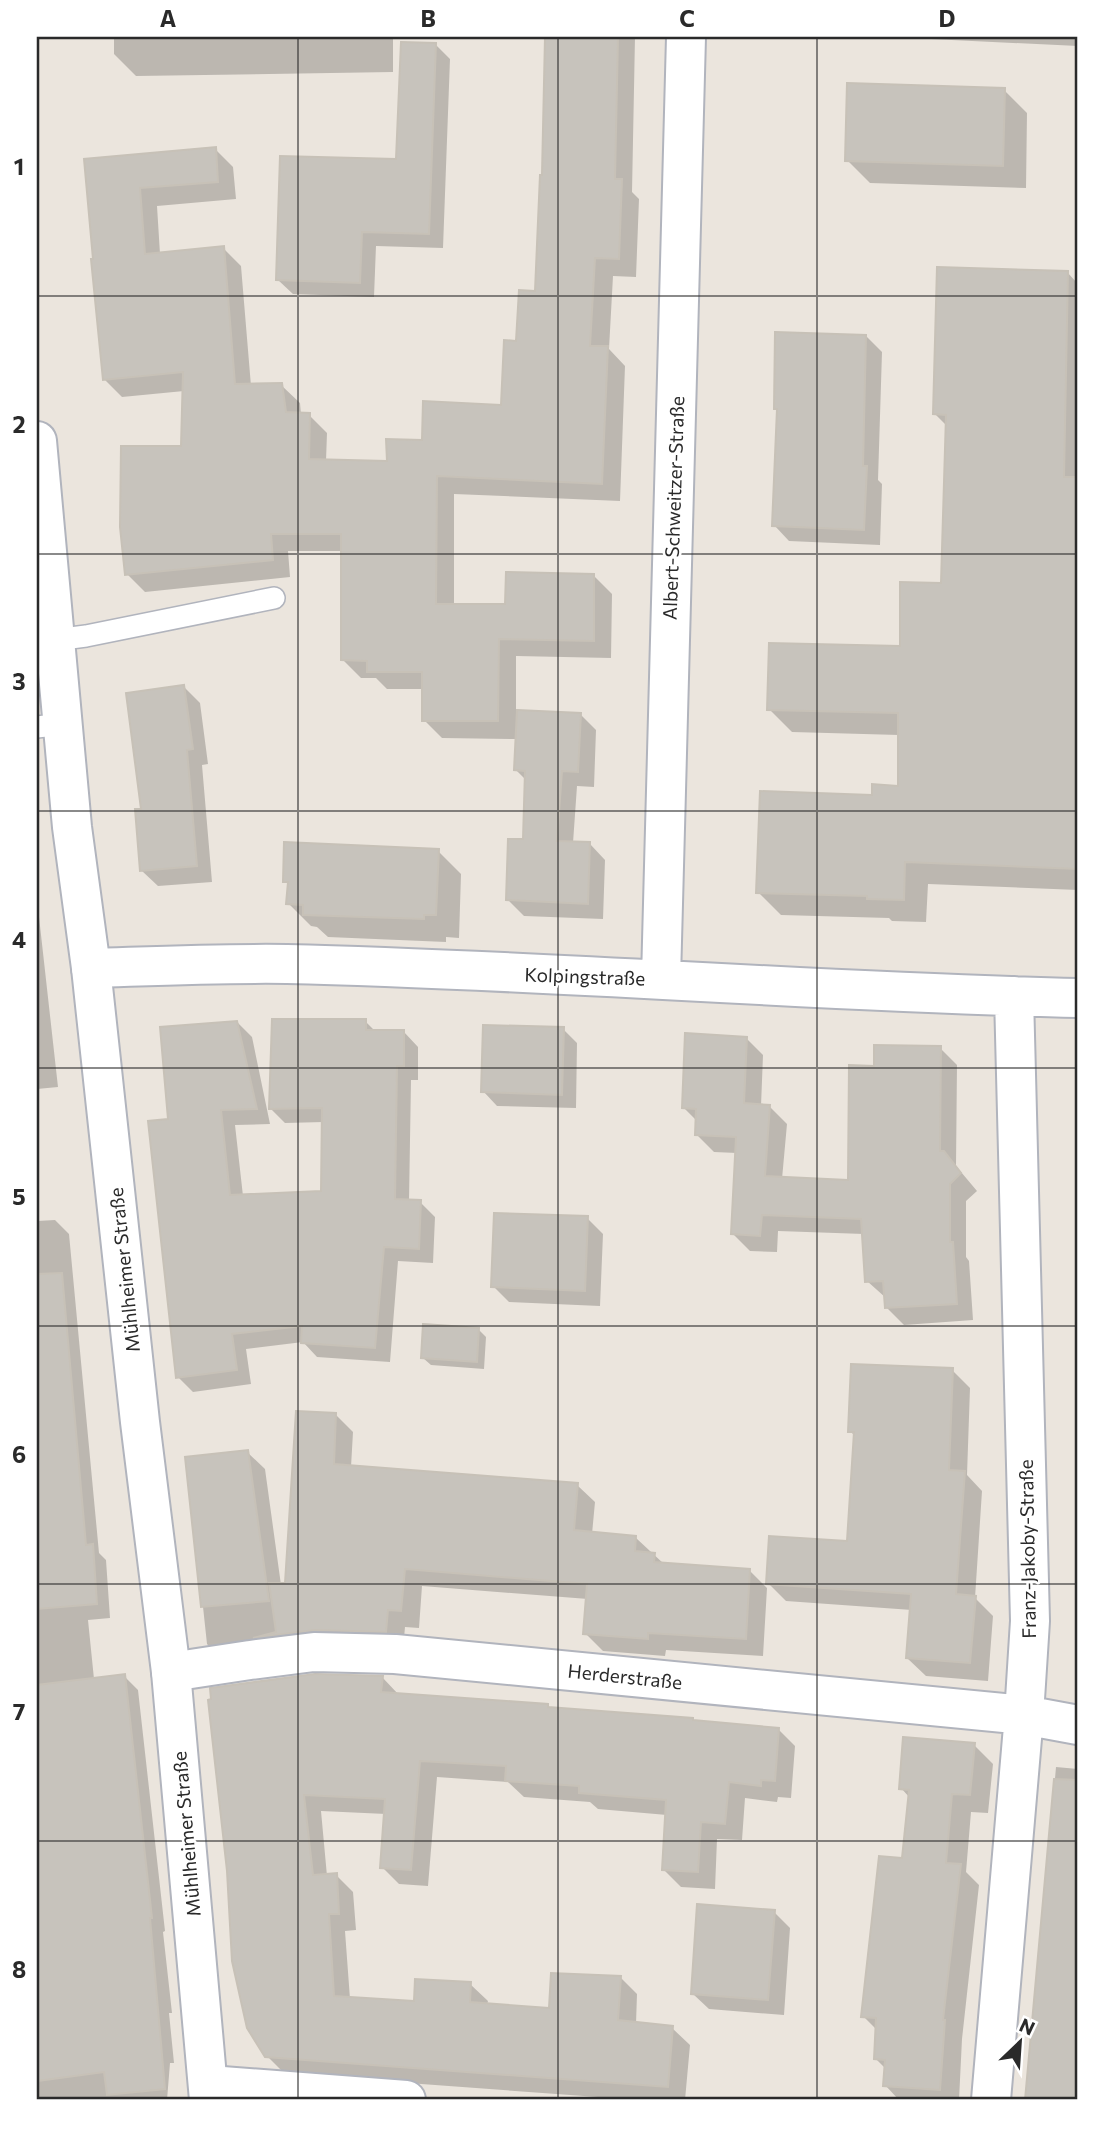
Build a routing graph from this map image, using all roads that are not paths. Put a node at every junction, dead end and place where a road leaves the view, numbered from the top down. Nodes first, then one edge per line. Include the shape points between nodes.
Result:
1 (686, 37) edge
2 (37, 441) edge
3 (274, 598) dead end
4 (55, 640) junction
5 (50, 725) edge
6 (91, 968) junction
7 (660, 979) junction
8 (1014, 996) junction
9 (1078, 998) edge
10 (171, 1672) junction
11 (1024, 1715) junction
12 (1078, 1725) edge
13 (209, 2093) edge
14 (405, 2100) edge
15 (991, 2100) edge

1 - 7 street, Albert-Schweitzer-Straße
2 - 4 street, Mühlheimer Straße
3 - 4 lane
4 - 5 street, Mühlheimer Straße
5 - 6 street, Mühlheimer Straße via 72,827
6 - 7 street, Kolpingstraße via 285,964
6 - 10 street, Mühlheimer Straße
7 - 8 street, Kolpingstraße
8 - 9 street, Kolpingstraße
8 - 11 street, Franz-Jakoby-Straße via 1030,1621
10 - 11 street, Herderstraße via 314,1653 395,1654
10 - 13 street, Mühlheimer Straße
11 - 12 street, Herderstraße
11 - 15 street, Franz-Jakoby-Straße
13 - 14 street

